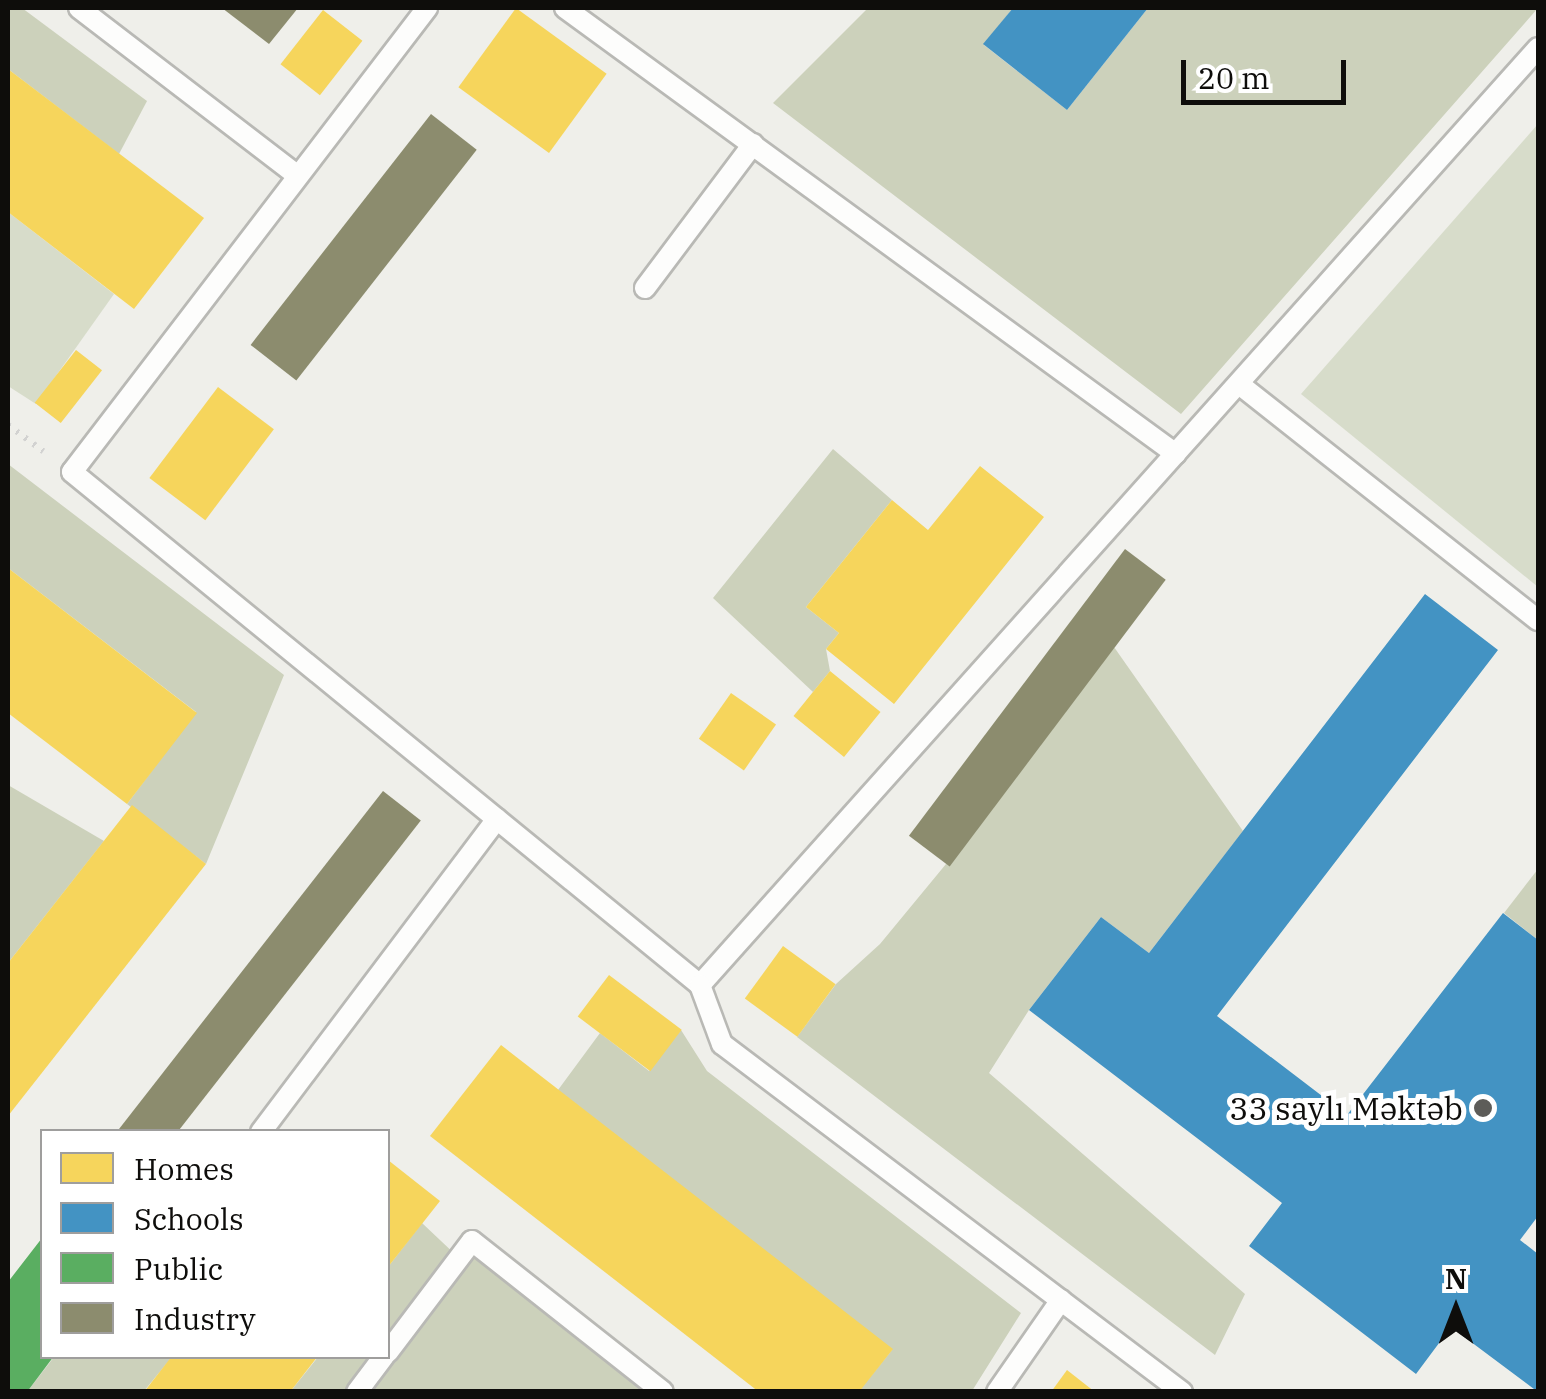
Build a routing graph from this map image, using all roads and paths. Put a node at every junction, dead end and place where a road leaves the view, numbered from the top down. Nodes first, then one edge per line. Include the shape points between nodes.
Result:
1 (80, 8) edge
2 (427, 8) edge
3 (565, 8) edge
4 (1538, 48) edge
5 (753, 144) junction
6 (297, 176) junction
7 (645, 288) dead end
8 (1239, 384) junction
9 (1176, 454) junction
10 (1538, 620) edge
11 (497, 819) junction
12 (700, 985) junction
13 (264, 1129) edge
14 (1060, 1300) junction
15 (390, 1349) edge
16 (382, 1359) edge
17 (357, 1392) edge
18 (663, 1392) edge
19 (997, 1392) edge
20 (1182, 1392) edge

1 - 6 lane
2 - 6 lane
3 - 5 lane
4 - 8 lane
5 - 7 lane
5 - 9 lane
6 - 11 lane via 72,472
8 - 9 lane
8 - 10 lane
9 - 12 lane
11 - 12 lane
11 - 13 lane
12 - 14 lane via 722,1044
14 - 19 lane
14 - 20 lane
15 - 18 lane via 472,1241
16 - 17 lane

